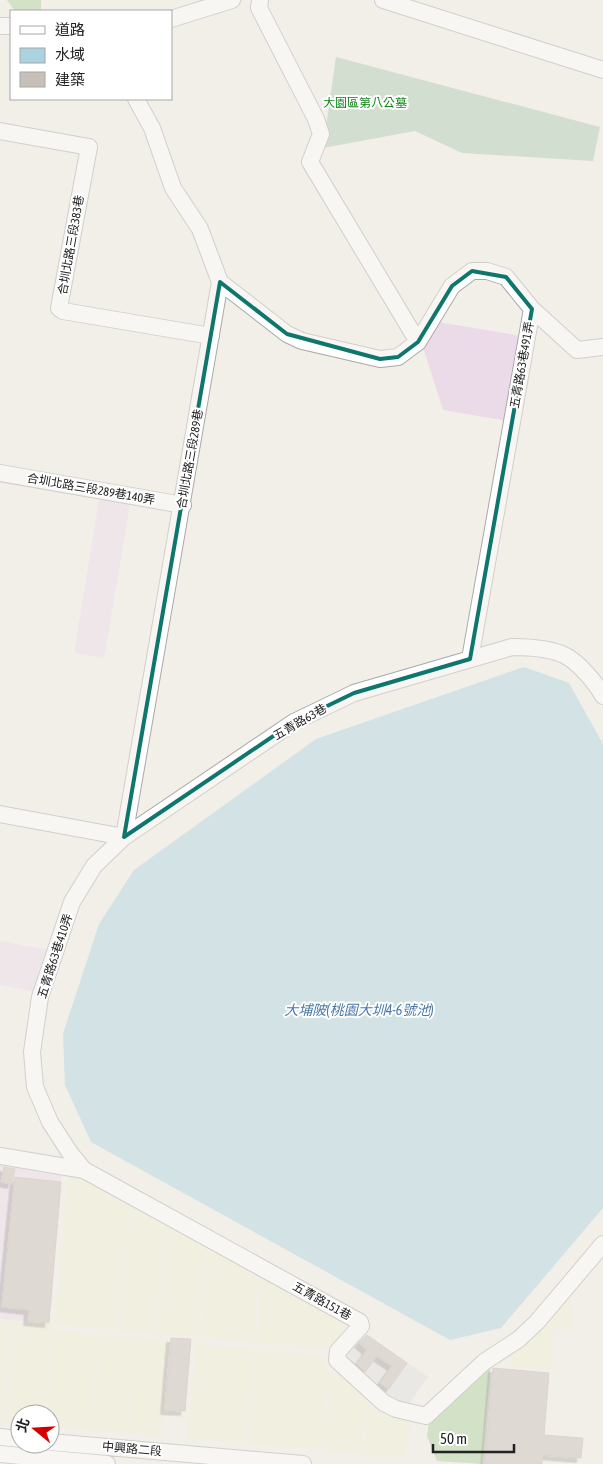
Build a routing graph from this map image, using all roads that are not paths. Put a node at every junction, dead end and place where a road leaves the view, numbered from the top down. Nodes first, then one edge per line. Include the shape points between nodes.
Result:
1 (232, 0) edge
2 (260, 0) edge
3 (383, 0) edge
4 (172, 19) edge
5 (603, 70) edge
6 (137, 100) edge
7 (0, 131) edge
8 (220, 282) junction
9 (532, 310) junction
10 (211, 336) junction
11 (418, 342) junction
12 (603, 347) edge
13 (0, 473) edge
14 (183, 505) junction
15 (470, 659) junction
16 (603, 696) edge
17 (0, 814) edge
18 (124, 836) junction
19 (0, 1156) edge
20 (84, 1170) junction
21 (603, 1244) edge
22 (60, 1443) edge
23 (0, 1454) edge
24 (208, 1460) edge
25 (108, 1464) edge
26 (303, 1464) edge

1 - 4 street
2 - 11 street via 259,8 321,134 310,162
3 - 5 street
6 - 8 street via 152,128 173,188 200,229
7 - 10 street, 合圳北路三段383巷 via 88,147 59,308
8 - 10 street, 合圳北路三段289巷
8 - 11 street, 五青路63巷491弄 via 281,330 302,341 380,359 398,357
9 - 11 street, 五青路63巷491弄 via 506,277 487,271 472,272 452,286
9 - 12 street via 577,350
9 - 15 street, 五青路63巷491弄
10 - 14 street, 合圳北路三段289巷
13 - 14 street, 合圳北路三段289巷140弄
14 - 18 street, 合圳北路三段289巷
15 - 16 street, 五青路63巷 via 512,647 534,647 566,656
15 - 18 street, 五青路63巷 via 354,692 294,722
17 - 18 street
18 - 20 street, 五青路63巷410弄 via 94,866 72,902 40,997 32,1052 35,1087 50,1122
19 - 20 street, 五青路151巷
20 - 21 street, 五青路151巷 via 360,1322 361,1326 338,1351 338,1360 384,1403 426,1416 484,1362 519,1339 537,1322
22 - 24 street, 中興路二段
23 - 25 street, 中興路二段
24 - 26 street, 中興路二段

